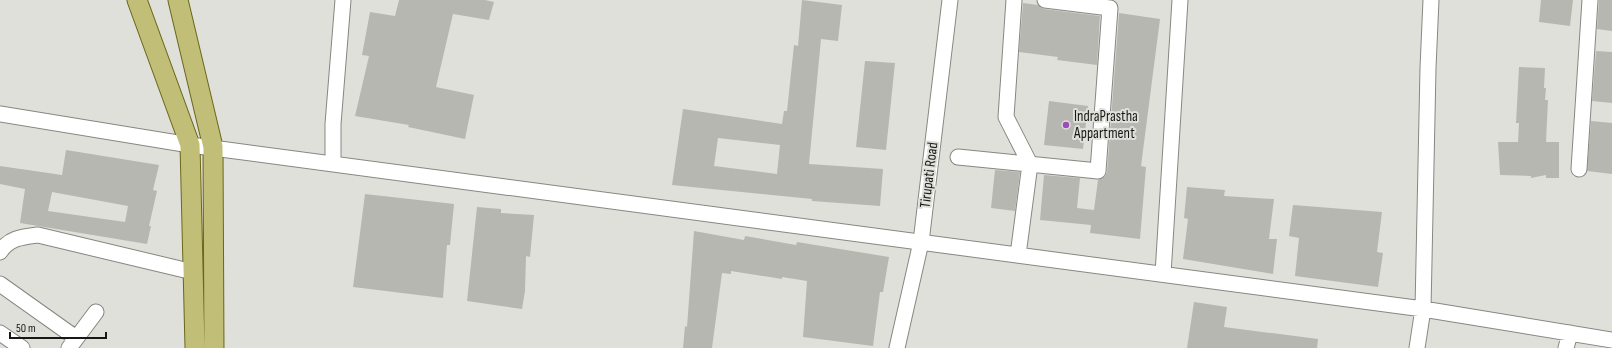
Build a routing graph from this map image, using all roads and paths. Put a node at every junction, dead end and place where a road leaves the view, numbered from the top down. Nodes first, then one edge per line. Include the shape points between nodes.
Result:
1 (137, 0) edge
2 (178, 0) edge
3 (342, 0) edge
4 (950, 0) edge
5 (1014, 0) edge
6 (1045, 0) edge
7 (1180, 0) edge
8 (1431, 0) edge
9 (1590, 0) edge
10 (0, 114) edge
11 (190, 145) junction
12 (213, 147) junction
13 (958, 157) dead end
14 (333, 164) junction
15 (1030, 164) junction
16 (1579, 169) dead end
17 (922, 242) junction
18 (0, 251) edge
19 (1018, 255) junction
20 (193, 272) junction
21 (1164, 274) junction
22 (0, 284) edge
23 (1423, 309) junction
24 (96, 312) dead end
25 (0, 333) edge
26 (1570, 333) junction
27 (1612, 340) edge
28 (72, 343) edge
29 (22, 348) edge
30 (195, 348) edge
31 (214, 348) edge
32 (897, 348) edge
33 (1417, 348) edge
34 (1566, 348) edge

1 - 11 main road
2 - 12 main road
3 - 14 street via 333,124
4 - 17 street, Tirupati Road
5 - 15 street via 1006,117
6 - 15 street via 1110,8 1098,171
7 - 21 street
8 - 23 street
9 - 16 street
10 - 11 street
11 - 12 street
11 - 20 main road
12 - 14 street
12 - 31 main road
13 - 15 street
14 - 17 street
15 - 19 street
17 - 19 street
17 - 32 street, Tirupati Road
18 - 20 street via 6,244 21,237 38,235
19 - 21 street
20 - 30 main road
21 - 23 street
22 - 28 street
23 - 26 street
23 - 33 street
24 - 28 street
25 - 29 street
26 - 27 street
26 - 34 street

